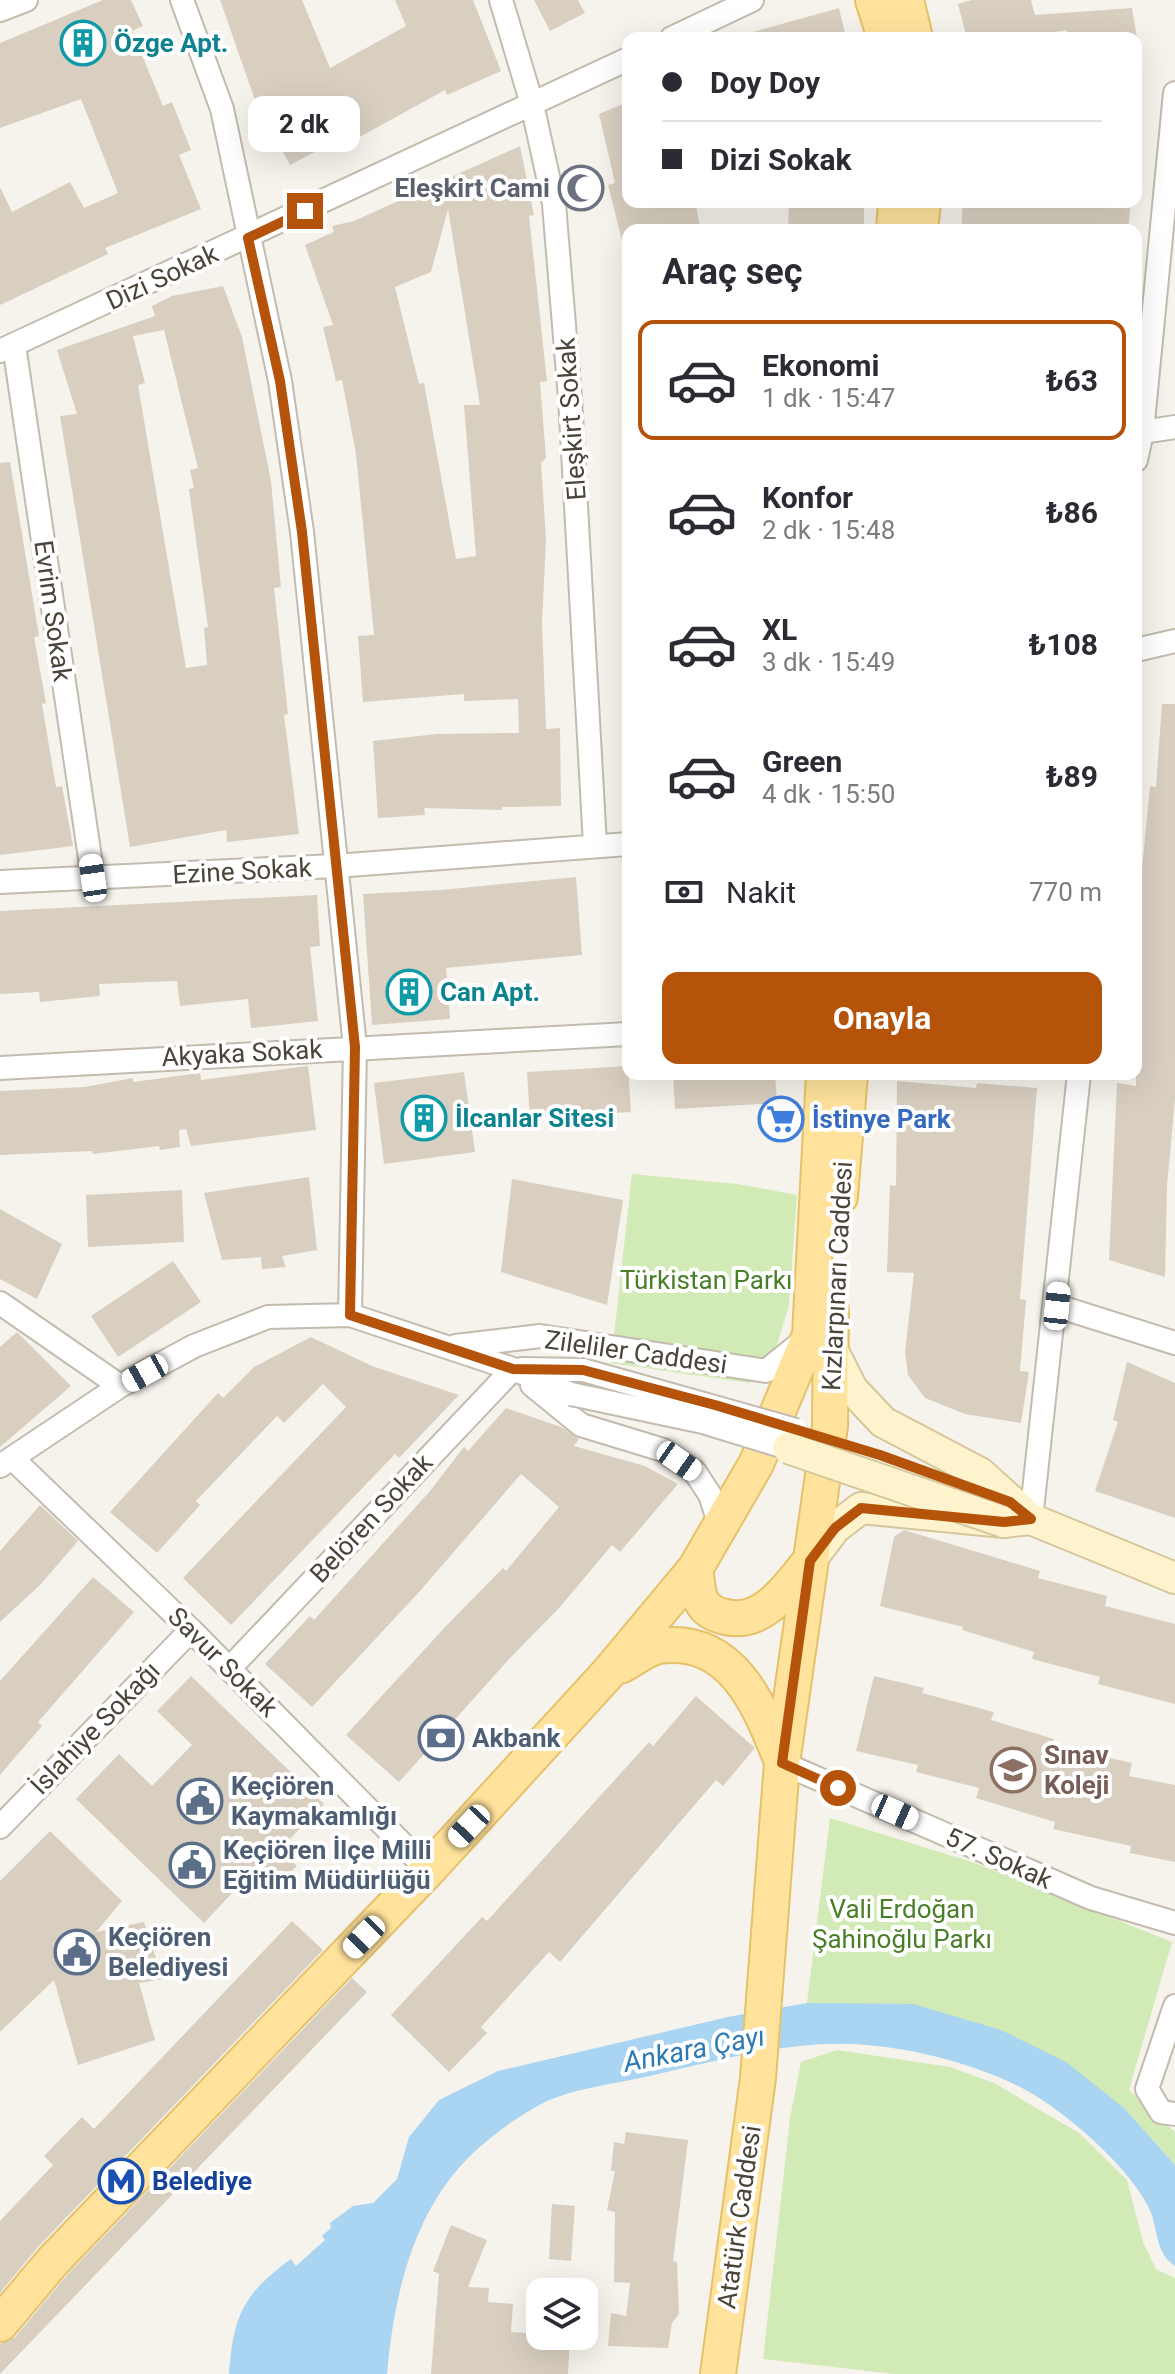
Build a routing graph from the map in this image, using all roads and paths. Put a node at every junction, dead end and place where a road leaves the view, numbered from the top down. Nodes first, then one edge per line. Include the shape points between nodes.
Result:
1 (26, 0) edge
2 (182, 0) edge
3 (501, 0) edge
4 (752, 0) edge
5 (873, 0) edge
6 (906, 0) edge
7 (0, 10) edge
8 (685, 32) edge
9 (883, 32) edge
10 (914, 32) edge
11 (622, 62) edge
12 (1175, 93) edge
13 (532, 104) junction
14 (248, 238) junction
15 (7, 348) edge
16 (1175, 427) edge
17 (1142, 432) joint
18 (1175, 641) edge
19 (1142, 649) edge
20 (622, 844) edge
21 (595, 845) junction
22 (335, 866) junction
23 (93, 878) junction
24 (0, 882) edge
25 (622, 1034) edge
26 (355, 1047) junction
27 (0, 1068) edge
28 (824, 1080) edge
29 (849, 1080) edge
30 (1078, 1080) edge
31 (0, 1303) edge
32 (1057, 1306) junction
33 (350, 1315) junction
34 (819, 1338) junction
35 (1175, 1343) edge
36 (448, 1347) junction
37 (513, 1369) junction
38 (120, 1386) junction
39 (792, 1439) junction
40 (6, 1462) edge
41 (1015, 1514) junction
42 (720, 1525) junction
43 (810, 1561) junction
44 (695, 1569) junction
45 (1175, 1578) edge
46 (191, 1630) junction
47 (230, 1668) junction
48 (610, 1671) junction
49 (782, 1763) junction
50 (0, 1827) edge
51 (428, 1870) junction
52 (1175, 1923) edge
53 (763, 2002) joint
54 (1175, 2006) edge
55 (1168, 2113) edge
56 (67, 2246) junction
57 (0, 2291) edge
58 (0, 2324) edge
59 (718, 2374) edge

1 - 7 street
2 - 14 street via 222,109
3 - 13 street, Eleşkirt Sokak
4 - 8 street
5 - 9 main road
6 - 10 main road
11 - 13 street, Dizi Sokak
12 - 17 street
13 - 14 street, Dizi Sokak
13 - 21 street, Eleşkirt Sokak via 554,204
14 - 15 street, Dizi Sokak
14 - 22 street via 280,381 302,532
15 - 23 street, Evrim Sokak
16 - 17 street
18 - 19 street
20 - 21 street, Ezine Sokak
21 - 22 street, Ezine Sokak
22 - 23 street, Ezine Sokak
22 - 26 street
23 - 24 street, Ezine Sokak
25 - 26 street, Akyaka Sokak
26 - 27 street, Akyaka Sokak
26 - 33 street
28 - 34 main road, Kızlarpınarı Caddesi
29 - 34 main road, Kızlarpınarı Caddesi
30 - 32 street
31 - 38 street
32 - 35 street
32 - 41 street
33 - 36 street
33 - 38 street via 268,1317 194,1346
34 - 36 street, Zileliler Caddesi via 766,1371 540,1336
34 - 41 main road via 852,1389 883,1422 980,1473
34 - 42 main road, Kızlarpınarı Caddesi
34 - 43 main road, Kızlarpınarı Caddesi via 830,1426
36 - 37 street
37 - 39 street, bridge via 571,1394
37 - 39 street, bridge via 583,1370
37 - 42 street via 581,1425 663,1450 695,1472
37 - 47 street, Belören Sokak
38 - 40 street
39 - 41 main road, bridge
40 - 46 street, Savur Sokak
41 - 43 main road via 861,1508 835,1528
41 - 45 main road
42 - 44 main road, Kızlarpınarı Caddesi
43 - 44 main road via 759,1613 737,1620 713,1614 701,1600
43 - 49 main road, Kızlarpınarı Caddesi
44 - 48 main road, Kızlarpınarı Caddesi
46 - 47 street, Savur Sokak
46 - 50 street, İslahiye Sokağı
47 - 51 street, Savur Sokak
48 - 49 main road via 657,1646 707,1651 732,1667 759,1705
48 - 51 main road, Kızlarpınarı Caddesi
49 - 52 street, 57. Sokak via 1091,1898
49 - 53 main road, Kızlarpınarı Caddesi
51 - 56 main road, Kızlarpınarı Caddesi
53 - 59 main road, Atatürk Caddesi
54 - 55 street via 1147,2089
56 - 57 main road
56 - 58 main road

